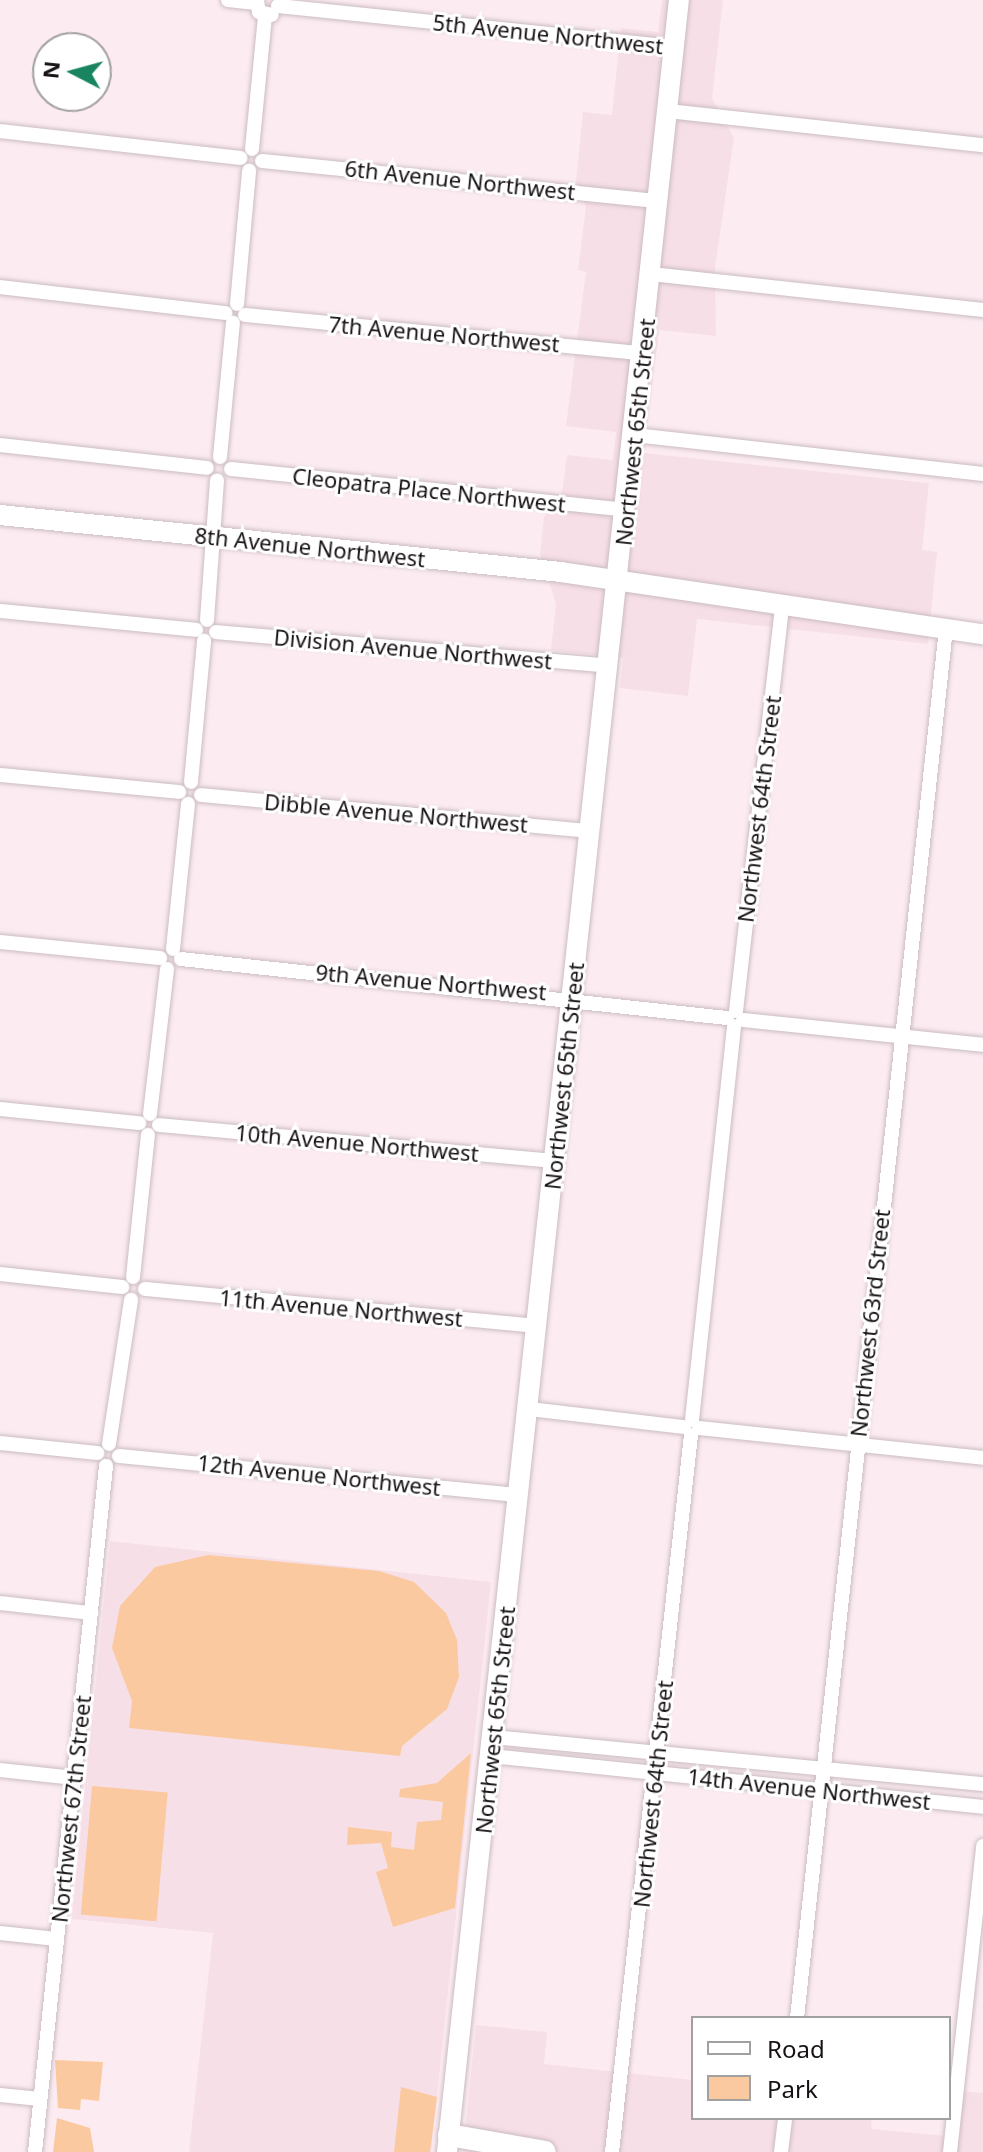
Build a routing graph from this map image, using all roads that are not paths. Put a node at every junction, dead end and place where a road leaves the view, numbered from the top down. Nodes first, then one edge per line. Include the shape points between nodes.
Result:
1 (228, 0) edge
2 (679, 0) edge
3 (278, 3) edge
4 (259, 6) edge
5 (674, 47) junction
6 (668, 111) junction
7 (0, 131) edge
8 (983, 145) edge
9 (246, 153) junction
10 (262, 161) junction
11 (249, 171) junction
12 (659, 201) junction
13 (651, 274) junction
14 (0, 287) edge
15 (983, 310) edge
16 (235, 314) junction
17 (642, 353) junction
18 (635, 435) junction
19 (0, 445) edge
20 (220, 457) junction
21 (207, 468) junction
22 (231, 469) junction
23 (983, 474) edge
24 (217, 480) junction
25 (627, 510) junction
26 (0, 515) edge
27 (0, 528) edge
28 (212, 543) junction
29 (618, 586) junction
30 (782, 607) junction
31 (0, 611) edge
32 (946, 628) junction
33 (206, 631) junction
34 (983, 634) edge
35 (609, 666) junction
36 (0, 775) edge
37 (191, 782) junction
38 (179, 792) junction
39 (201, 795) junction
40 (188, 804) junction
41 (591, 831) junction
42 (0, 942) edge
43 (177, 954) junction
44 (164, 963) junction
45 (572, 998) junction
46 (735, 1019) junction
47 (901, 1036) junction
48 (983, 1045) edge
49 (0, 1109) edge
50 (149, 1124) junction
51 (555, 1161) junction
52 (0, 1274) edge
53 (129, 1288) junction
54 (538, 1326) junction
55 (530, 1409) junction
56 (692, 1428) junction
57 (0, 1443) edge
58 (857, 1444) junction
59 (114, 1450) junction
60 (97, 1453) junction
61 (983, 1458) edge
62 (106, 1466) junction
63 (520, 1495) junction
64 (0, 1603) edge
65 (91, 1613) junction
66 (492, 1746) junction
67 (658, 1752) junction
68 (825, 1768) junction
69 (0, 1770) edge
70 (656, 1773) junction
71 (75, 1778) junction
72 (983, 1784) edge
73 (822, 1790) junction
74 (983, 1807) edge
75 (983, 1846) edge
76 (0, 1933) edge
77 (57, 1939) junction
78 (797, 2016) edge
79 (0, 2095) edge
80 (40, 2099) junction
81 (785, 2120) edge
82 (448, 2144) edge
83 (35, 2152) edge
84 (545, 2152) edge
85 (612, 2152) edge
86 (781, 2152) edge
87 (950, 2152) edge

1 - 4 street
2 - 5 street, Northwest 65th Street
3 - 4 street
3 - 5 street, 5th Avenue Northwest
4 - 9 street
5 - 6 street, Northwest 65th Street
6 - 8 street
6 - 12 street, Northwest 65th Street
7 - 9 street
9 - 10 street
9 - 11 street
10 - 11 street
10 - 12 street, 6th Avenue Northwest
11 - 16 street
12 - 13 street, Northwest 65th Street
13 - 15 street
13 - 17 street, Northwest 65th Street
14 - 16 street, 7th Avenue Northwest
16 - 17 street, 7th Avenue Northwest
16 - 20 street
17 - 18 street, Northwest 65th Street
18 - 23 street
18 - 25 street, Northwest 65th Street
19 - 21 street
20 - 21 street
20 - 22 street
21 - 24 street
22 - 24 street
22 - 25 street, Cleopatra Place Northwest
24 - 28 street
25 - 29 street, Northwest 65th Street
26 - 28 street, 8th Avenue Northwest
27 - 28 street, 8th Avenue Northwest
28 - 29 street, 8th Avenue Northwest via 561,572
28 - 33 street
29 - 30 street, 8th Avenue Northwest
29 - 35 street, Northwest 65th Street
30 - 32 street, 8th Avenue Northwest
30 - 46 street, Northwest 64th Street
31 - 33 street, Division Avenue Northwest
32 - 34 street, 8th Avenue Northwest
32 - 47 street, Northwest 63rd Street
33 - 35 street, Division Avenue Northwest
33 - 37 street
35 - 41 street, Northwest 65th Street
36 - 38 street
37 - 38 street
37 - 39 street
38 - 40 street
39 - 40 street
39 - 41 street, Dibble Avenue Northwest
40 - 43 street
41 - 45 street, Northwest 65th Street
42 - 44 street
43 - 44 street
43 - 45 street, 9th Avenue Northwest
44 - 50 street
45 - 46 street, 9th Avenue Northwest
45 - 51 street, Northwest 65th Street
46 - 47 street, 9th Avenue Northwest
46 - 56 street, Northwest 64th Street
47 - 48 street, 9th Avenue Northwest
47 - 58 street, Northwest 63rd Street
49 - 50 street, 10th Avenue Northwest
50 - 51 street, 10th Avenue Northwest
50 - 53 street
51 - 54 street, Northwest 65th Street
52 - 53 street
53 - 54 street, 11th Avenue Northwest
53 - 59 street
54 - 55 street, Northwest 65th Street
55 - 56 street
55 - 63 street, Northwest 65th Street
56 - 58 street
56 - 67 street, Northwest 64th Street
57 - 60 street
58 - 61 street
58 - 68 street, Northwest 63rd Street
59 - 60 street
59 - 62 street
59 - 63 street, 12th Avenue Northwest
60 - 62 street
62 - 65 street, Northwest 67th Street
63 - 66 street, Northwest 65th Street
64 - 65 street
65 - 71 street, Northwest 67th Street
66 - 67 street, 14th Avenue Northwest
66 - 70 street, 14th Avenue Northwest
66 - 82 street, Northwest 65th Street
67 - 68 street, 14th Avenue Northwest
67 - 70 street, Northwest 64th Street
68 - 72 street, 14th Avenue Northwest
68 - 73 street, Northwest 63rd Street
69 - 71 street
70 - 73 street, 14th Avenue Northwest
70 - 85 street, Northwest 64th Street
71 - 77 street, Northwest 67th Street
73 - 74 street, 14th Avenue Northwest
73 - 78 street, Northwest 63rd Street
75 - 87 street
76 - 77 street
77 - 80 street, Northwest 67th Street
79 - 80 street
80 - 83 street, Northwest 67th Street
81 - 86 street
82 - 84 main road

